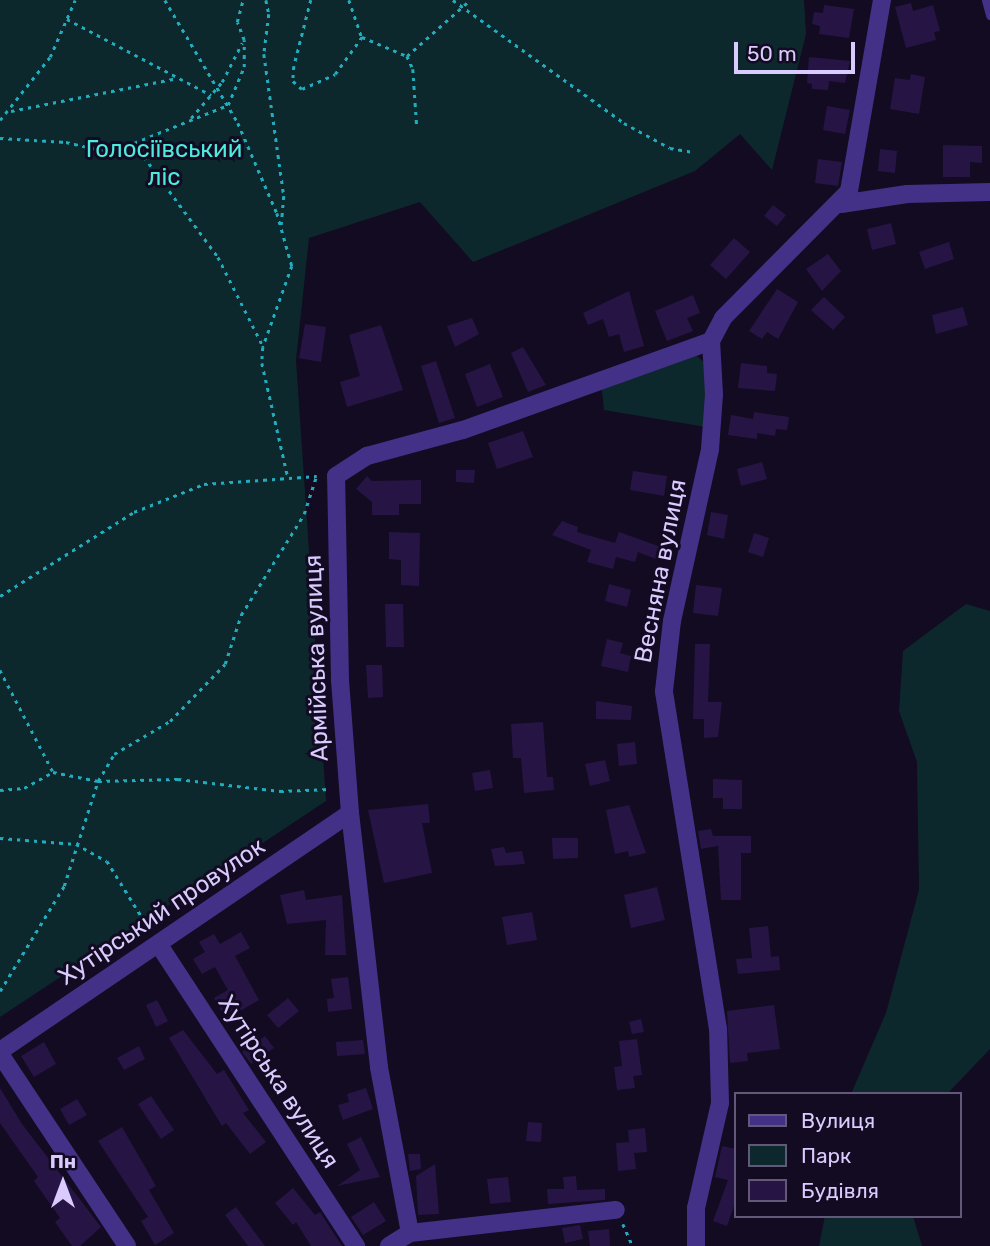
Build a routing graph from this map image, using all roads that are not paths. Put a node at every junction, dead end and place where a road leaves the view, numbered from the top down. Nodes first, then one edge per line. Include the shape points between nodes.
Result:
1 (883, 0) edge
2 (986, 0) edge
3 (990, 15) edge
4 (990, 192) edge
5 (841, 204) junction
6 (711, 341) junction
7 (350, 813) junction
8 (159, 945) junction
9 (0, 1052) edge
10 (616, 1210) road end
11 (410, 1233) junction
12 (127, 1246) edge
13 (356, 1246) edge
14 (389, 1246) edge
15 (696, 1246) edge

1 - 5 street via 860,146 849,191
2 - 3 lane
4 - 5 street via 908,194
5 - 6 street via 809,229 723,318
6 - 7 street, Армійська вулиця via 475,425 368,456 336,476 340,680
6 - 15 street, Весняна вулиця via 710,449 672,621 664,691 718,1029 720,1103 696,1209
7 - 8 street, Хутірський провулок
7 - 11 street, Армійська вулиця via 379,1067
8 - 9 street, Хутірський провулок
8 - 13 street, Хутірська вулиця
9 - 12 street
10 - 11 street
11 - 14 street

